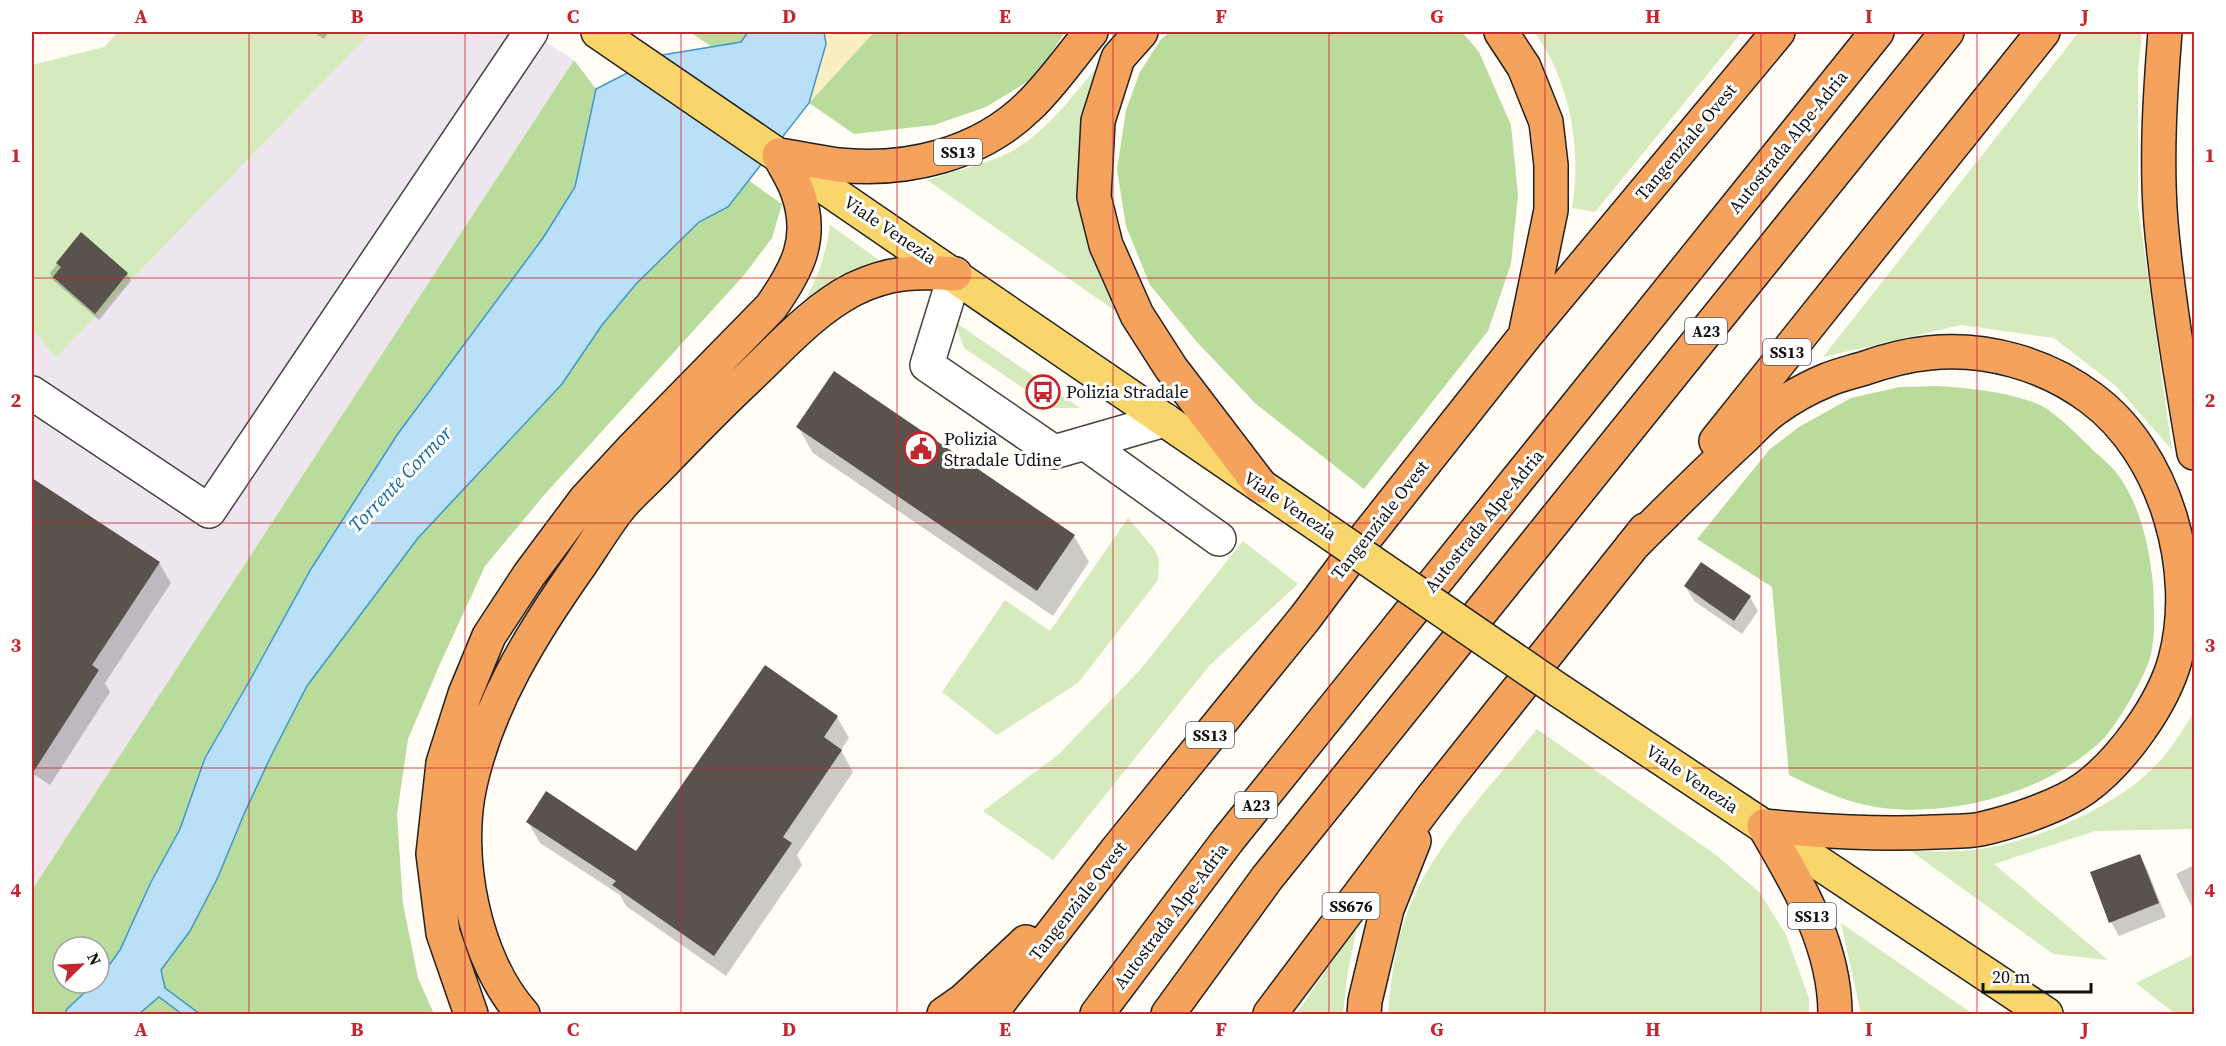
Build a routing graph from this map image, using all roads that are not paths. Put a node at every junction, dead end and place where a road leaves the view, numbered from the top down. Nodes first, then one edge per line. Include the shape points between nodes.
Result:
1 (531, 32) edge
2 (599, 32) edge
3 (1090, 32) edge
4 (1141, 32) edge
5 (1501, 32) edge
6 (1778, 32) edge
7 (1877, 32) edge
8 (1947, 32) edge
9 (2043, 32) edge
10 (2165, 32) edge
11 (776, 153) junction
12 (955, 274) junction
13 (1525, 336) junction
14 (32, 393) edge
15 (1165, 420) junction
16 (1085, 443) junction
17 (2194, 453) edge
18 (1261, 486) junction
19 (1219, 539) dead end
20 (1632, 546) junction
21 (1432, 798) junction
22 (1764, 826) junction
23 (1116, 852) junction
24 (471, 1014) edge
25 (523, 1014) edge
26 (945, 1014) edge
27 (990, 1014) edge
28 (1097, 1014) edge
29 (1168, 1014) edge
30 (1270, 1014) edge
31 (1364, 1014) edge
32 (1835, 1014) edge
33 (2046, 1014) edge

1 - 14 lane via 209,510
2 - 11 main road, Viale Venezia / SS13
3 - 11 highway, SS13 via 1029,106 990,136 958,152 920,162 880,166 839,165
4 - 18 highway via 1118,58 1098,121 1094,197 1106,245 1143,324 1171,368
5 - 13 highway via 1524,67 1546,122 1551,165 1551,210
6 - 13 highway, Tangenziale Ovest / SS13
7 - 28 highway, Autostrada Alpe-Adria / A23 via 1235,830
8 - 29 highway, A23 via 1275,868
9 - 20 highway, SS13
10 - 17 highway via 2159,110 2161,221
11 - 12 main road, Viale Venezia / SS13
11 - 24 highway via 798,191 803,213 805,238 800,260 788,282 771,307 585,500 489,636 465,694 443,763 433,854 443,933
12 - 15 main road, Viale Venezia / SS13
12 - 16 lane via 927,365 1054,453
12 - 25 highway via 891,275 854,289 804,324 619,508 521,655 494,711 470,786 463,841 472,903 487,956 513,1004
13 - 23 highway, Tangenziale Ovest / SS13
15 - 16 lane
15 - 18 main road, Viale Venezia / SS13
16 - 19 lane
18 - 22 main road, Viale Venezia / SS13, bridge
20 - 21 highway, SS13
20 - 22 highway via 1776,408 1827,379 1928,353 1970,352 2020,362 2053,374 2092,399 2124,430 2145,459 2167,504 2180,558 2183,612 2175,662 2154,709 2122,754 2084,789 2038,812 1979,830 1842,832
21 - 30 highway, SS676
21 - 31 highway, SS13 via 1387,909
22 - 32 highway, SS13 via 1810,912 1828,958
22 - 33 main road, Viale Venezia
23 - 26 highway via 1028,941
23 - 27 highway, Tangenziale Ovest

